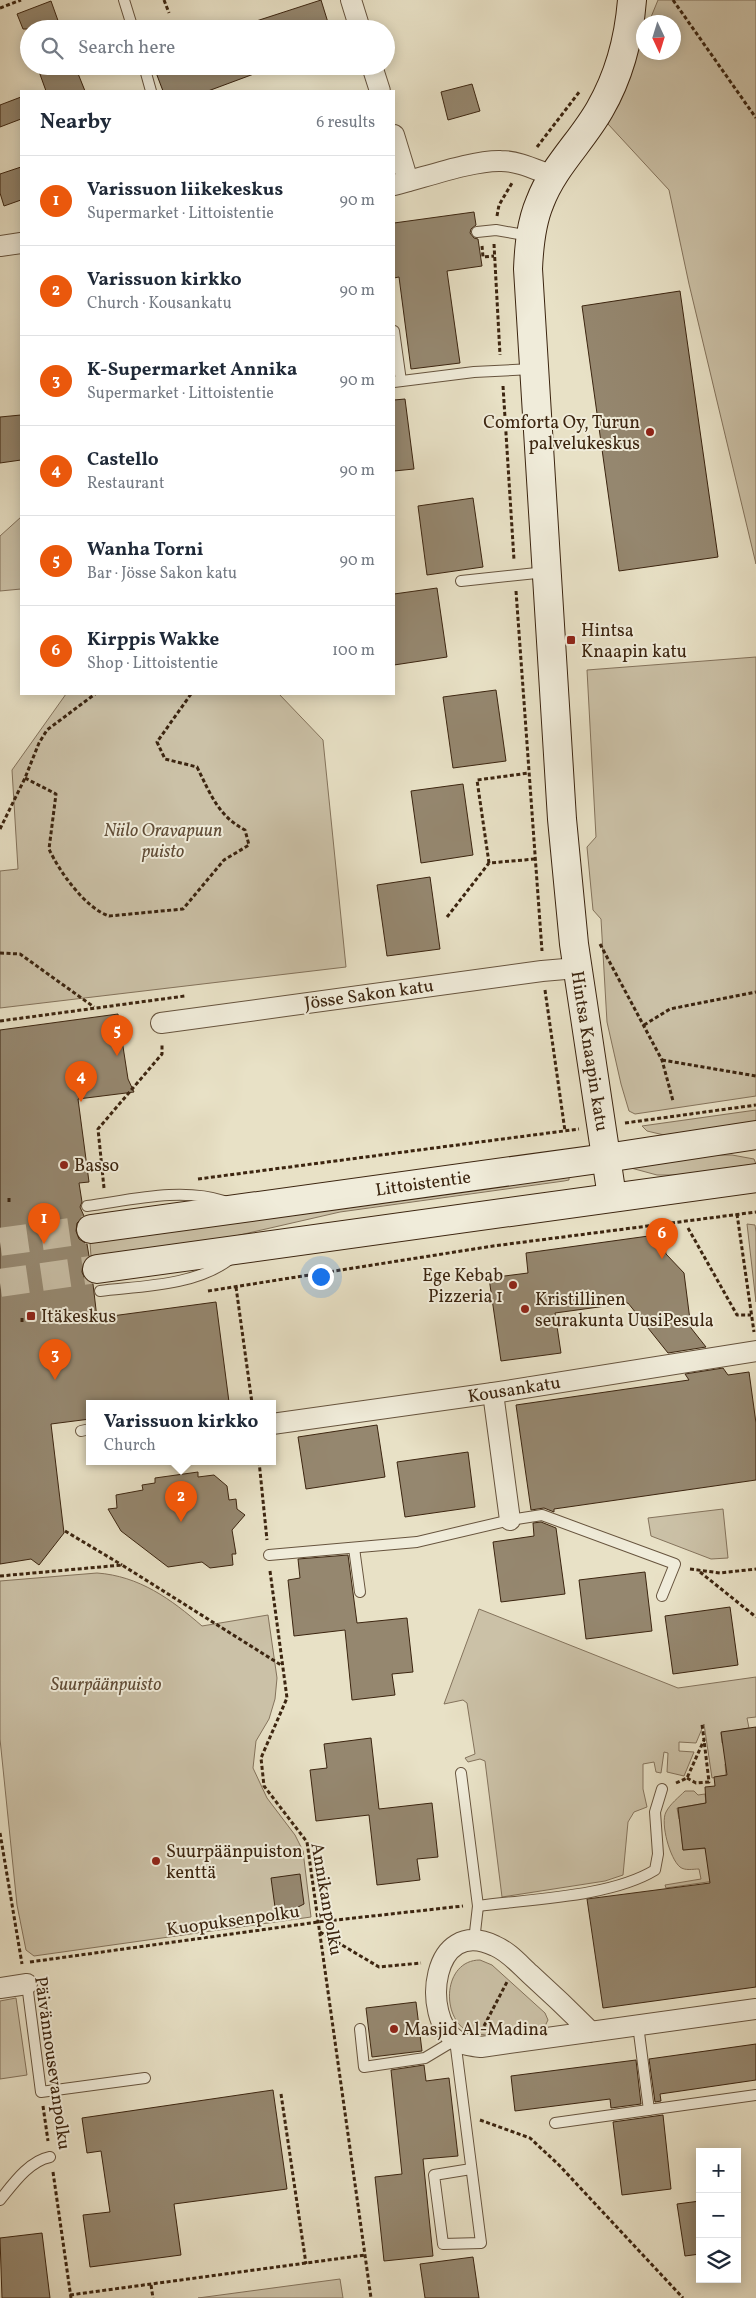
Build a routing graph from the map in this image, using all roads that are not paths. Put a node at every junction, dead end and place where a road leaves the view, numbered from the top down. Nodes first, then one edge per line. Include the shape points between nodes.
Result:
1 (124, 0) edge
2 (351, 0) edge
3 (632, 0) edge
4 (130, 20) edge
5 (357, 20) edge
6 (147, 75) edge
7 (375, 75) edge
8 (151, 90) edge
9 (380, 90) edge
10 (395, 142) edge
11 (553, 176) junction
12 (401, 183) edge
13 (477, 232) dead end
14 (531, 236) junction
15 (20, 243) edge
16 (0, 246) edge
17 (395, 343) edge
18 (534, 369) junction
19 (398, 381) edge
20 (546, 572) junction
21 (461, 581) dead end
22 (575, 956) junction
23 (161, 1023) road end
24 (756, 1135) edge
25 (606, 1158) junction
26 (756, 1178) edge
27 (612, 1197) junction
28 (89, 1217) tunnel mouth
29 (98, 1280) tunnel mouth
30 (755, 1346) edge
31 (493, 1393) junction
32 (276, 1423) edge
33 (510, 1520) junction
34 (354, 1548) junction
35 (269, 1555) road end
36 (360, 1592) dead end
37 (662, 1596) dead end
38 (461, 1773) dead end
39 (662, 1789) road end
40 (478, 1906) junction
41 (474, 1942) junction
42 (27, 1984) joint
43 (0, 1988) edge
44 (756, 2009) edge
45 (638, 2025) junction
46 (360, 2029) dead end
47 (591, 2032) junction
48 (455, 2040) junction
49 (145, 2078) dead end
50 (756, 2095) edge
51 (649, 2110) junction
52 (555, 2122) dead end
53 (50, 2157) road end
54 (471, 2169) junction
55 (0, 2200) edge

1 - 4 lane
2 - 5 street
3 - 11 main road, Hintsa Knaapin katu via 628,36 611,87 600,109
6 - 8 lane
7 - 9 street
10 - 12 street
11 - 12 street via 524,165 501,161
11 - 14 main road, Hintsa Knaapin katu via 540,200
13 - 14 lane via 496,230
14 - 18 main road, Hintsa Knaapin katu via 528,269
15 - 16 street
17 - 19 lane
18 - 19 lane
18 - 20 main road, Hintsa Knaapin katu
20 - 21 lane
20 - 22 main road, Hintsa Knaapin katu via 562,819
22 - 23 street, Jösse Sakon katu
22 - 25 main road, Hintsa Knaapin katu
24 - 25 main road, Littoistentie
25 - 27 main road, Hintsa Knaapin katu
25 - 28 main road, Littoistentie via 241,1208
26 - 27 main road
27 - 29 main road via 244,1248
30 - 31 street, Kousankatu
31 - 32 street, Kousankatu
31 - 33 street
33 - 34 lane via 417,1542
33 - 37 lane via 542,1515 675,1564
34 - 35 lane
34 - 36 lane
38 - 40 lane
39 - 40 lane via 655,1812 655,1870 604,1890
40 - 41 lane
41 - 47 street via 486,1942 505,1951
41 - 48 street via 452,1946 441,1963 438,1975 440,2016 444,2029
42 - 43 street
42 - 49 lane, Päivännousevanpolku via 41,2092
44 - 45 street
45 - 47 street
45 - 51 lane
46 - 48 lane via 364,2067 425,2058
47 - 48 street via 481,2047
48 - 54 lane
50 - 51 lane
51 - 52 lane
53 - 55 lane via 43,2158 20,2176
54 - 54 lane via 434,2175 443,2244 481,2242

